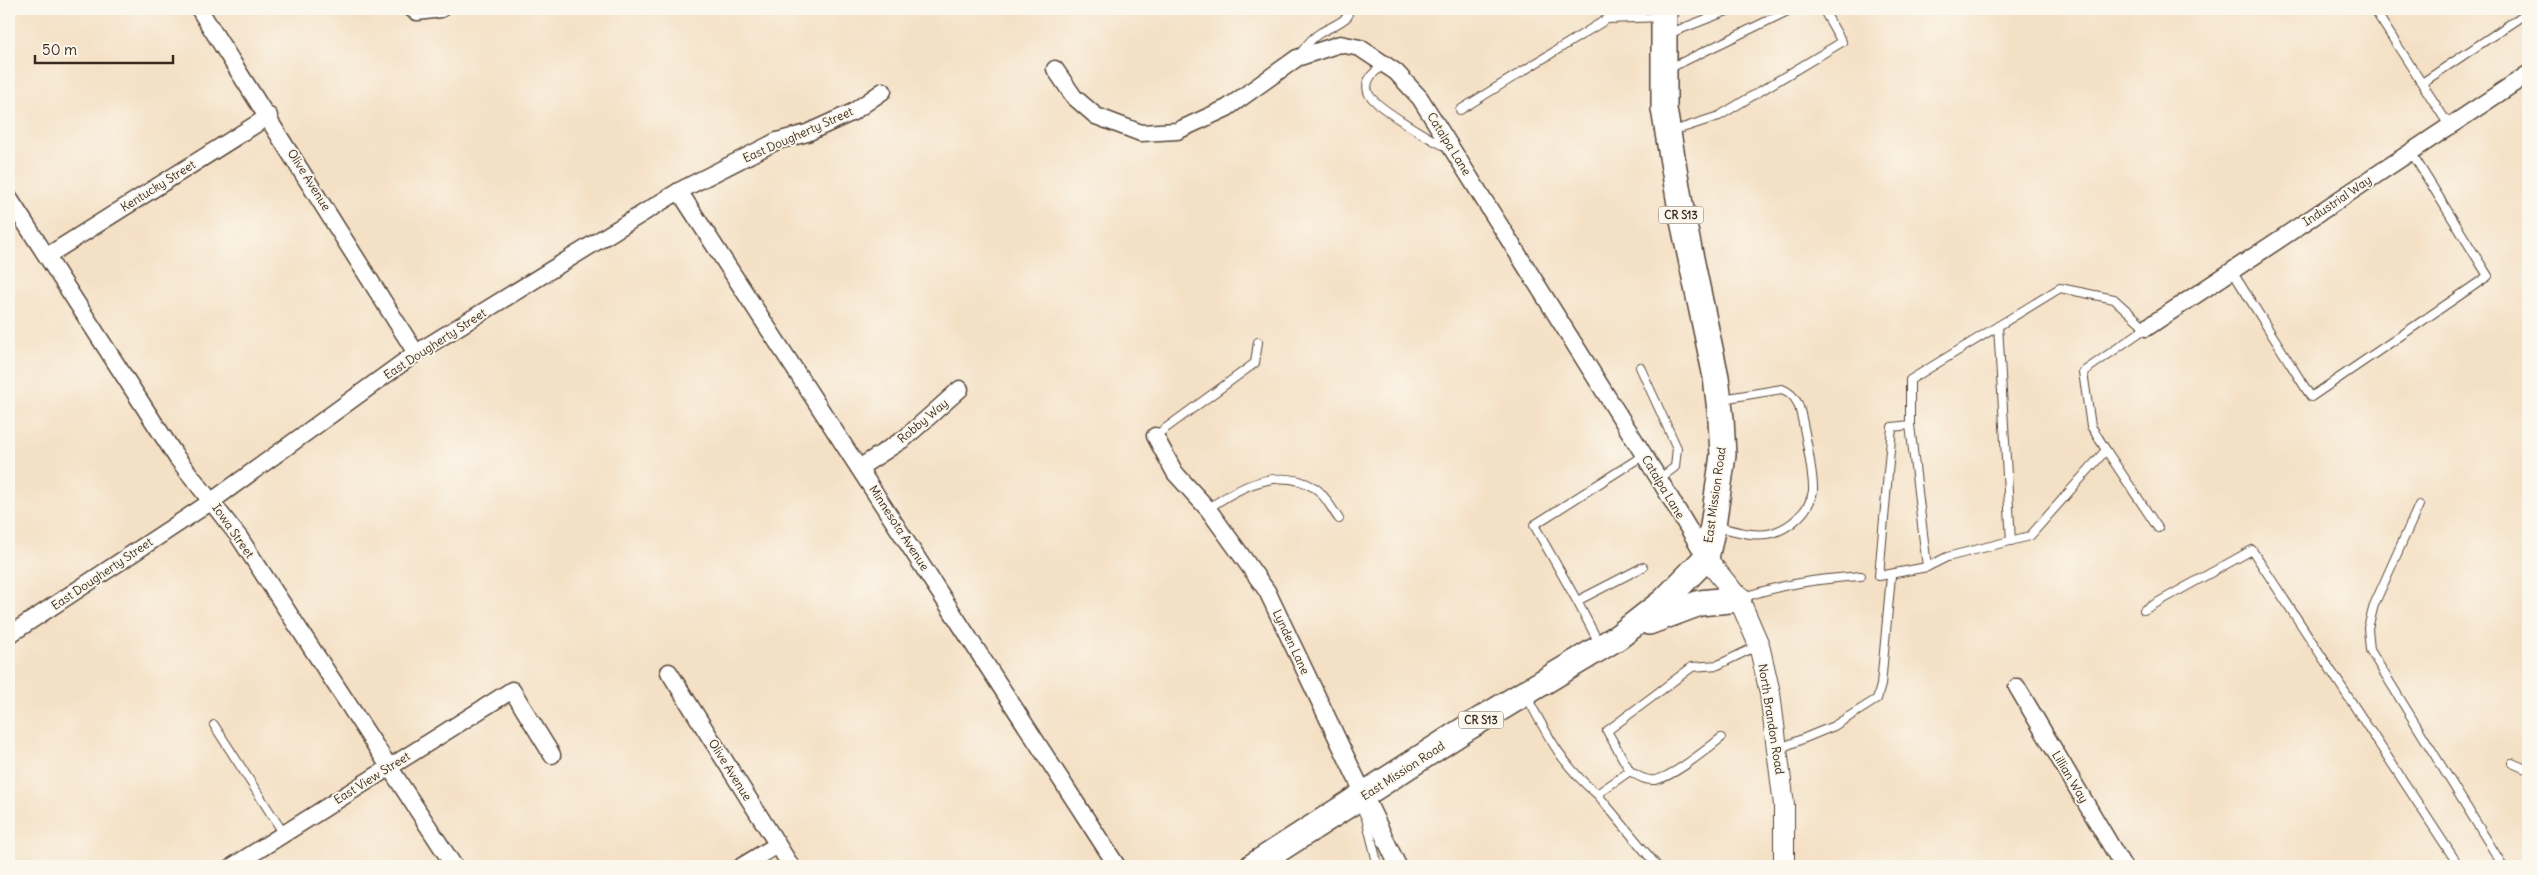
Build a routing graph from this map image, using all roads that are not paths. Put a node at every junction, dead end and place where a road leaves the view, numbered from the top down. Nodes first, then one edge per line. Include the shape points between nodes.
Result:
1 (199, 9) edge
2 (412, 9) edge
3 (441, 9) edge
4 (1346, 9) edge
5 (1732, 9) edge
6 (1792, 9) edge
7 (1823, 9) edge
8 (2374, 9) edge
9 (2528, 12) edge
10 (1664, 21) edge
11 (1297, 58) junction
12 (1385, 64) junction
13 (1055, 69) dead end
14 (1664, 71) junction
15 (2528, 74) edge
16 (2422, 83) junction
17 (884, 91) dead end
18 (1460, 110) dead end
19 (269, 116) junction
20 (2450, 127) junction
21 (1668, 132) junction
22 (1453, 150) junction
23 (2411, 152) junction
24 (679, 191) junction
25 (9, 198) edge
26 (47, 256) junction
27 (2232, 271) junction
28 (1998, 326) junction
29 (2146, 328) junction
30 (1258, 342) dead end
31 (416, 353) junction
32 (1640, 366) dead end
33 (960, 389) dead end
34 (1719, 400) junction
35 (1910, 425) junction
36 (1155, 436) joint
37 (2106, 450) junction
38 (1644, 455) junction
39 (859, 468) junction
40 (1659, 479) junction
41 (212, 501) junction
42 (2418, 505) dead end
43 (1208, 509) junction
44 (1339, 519) dead end
45 (1713, 526) junction
46 (2158, 528) dead end
47 (2011, 541) junction
48 (1706, 558) junction
49 (1643, 567) dead end
50 (1927, 567) junction
51 (1861, 576) dead end
52 (1890, 576) junction
53 (1739, 599) junction
54 (1577, 601) junction
55 (2144, 610) dead end
56 (9, 635) edge
57 (1609, 642) junction
58 (1759, 645) junction
59 (670, 672) dead end
60 (2017, 687) dead end
61 (1524, 693) junction
62 (214, 725) dead end
63 (1721, 738) dead end
64 (1777, 749) junction
65 (552, 754) dead end
66 (2512, 764) dead end
67 (391, 766) junction
68 (2528, 770) edge
69 (1630, 771) junction
70 (1597, 794) junction
71 (1360, 799) junction
72 (284, 834) junction
73 (777, 845) junction
74 (1280, 859) edge
75 (233, 866) edge
76 (454, 866) edge
77 (742, 866) edge
78 (791, 866) edge
79 (1117, 866) edge
80 (1253, 866) edge
81 (1378, 866) edge
82 (1398, 866) edge
83 (1657, 866) edge
84 (1784, 866) edge
85 (2123, 866) edge
86 (2459, 866) edge
87 (2502, 866) edge

1 - 19 street, Olive Avenue
2 - 3 street via 417,12
4 - 11 lane via 1348,16 1308,42
5 - 10 lane
6 - 14 lane
7 - 21 lane via 1842,42 1719,116
8 - 16 lane
9 - 16 lane
10 - 14 main road, East Mission Road / CR S13
10 - 18 lane via 1607,19
11 - 12 street, Catalpa Lane via 1340,44 1353,45
11 - 13 street, Catalpa Lane via 1227,108 1177,131 1141,134 1096,116 1074,97
12 - 22 street, Catalpa Lane via 1420,98
12 - 22 lane via 1368,79 1369,95 1383,108
14 - 21 main road, East Mission Road / CR S13
15 - 20 street, Industrial Way
16 - 20 lane
17 - 24 street, East Dougherty Street via 853,112 807,133 777,141
19 - 26 street, Kentucky Street
19 - 31 street, Olive Avenue
20 - 23 street, Industrial Way
21 - 34 main road, East Mission Road / CR S13
22 - 38 street, Catalpa Lane
23 - 27 street, Industrial Way
23 - 27 lane via 2488,276 2311,397
24 - 31 street, East Dougherty Street
24 - 39 street, Minnesota Avenue
25 - 26 street, Iowa Street
26 - 41 street, Iowa Street via 178,458
27 - 29 street, Industrial Way
28 - 29 lane via 2060,288 2114,299
28 - 35 lane via 1910,380
28 - 47 lane
29 - 37 lane via 2083,372 2091,426
30 - 36 lane via 1256,363
31 - 41 street, East Dougherty Street
32 - 40 lane via 1677,448 1675,467
33 - 39 street, Robby Way via 905,438
34 - 45 main road, East Mission Road / CR S13 via 1722,455
34 - 45 lane via 1782,389 1790,392 1804,426 1813,491 1807,508 1788,526 1771,534
35 - 50 lane
35 - 52 lane via 1892,426 1879,576
36 - 43 street, Lynden Lane via 1175,473
37 - 46 lane
37 - 47 lane via 2030,536
38 - 40 street, Catalpa Lane
38 - 54 lane via 1534,525
39 - 79 street, Minnesota Avenue
40 - 48 street, Catalpa Lane
41 - 56 street, East Dougherty Street
41 - 67 street, Iowa Street
42 - 87 lane via 2374,605 2368,628 2370,650
43 - 44 lane via 1232,492 1254,484 1288,479 1317,489
43 - 71 street, Lynden Lane via 1267,590
45 - 48 main road, East Mission Road / CR S13
47 - 50 lane via 1948,557
48 - 53 street, North Brandon Road
48 - 57 main road, East Mission Road / CR S13 via 1664,601
49 - 54 lane
50 - 52 lane
51 - 53 lane via 1812,579 1773,587
52 - 64 lane via 1881,685 1877,699 1834,726
53 - 57 main road via 1700,603
53 - 58 street, North Brandon Road
54 - 57 lane
55 - 86 lane via 2252,550
57 - 61 main road, East Mission Road / CR S13
58 - 64 street, North Brandon Road via 1770,693
58 - 69 lane via 1718,664 1692,667 1607,731
59 - 73 street, Olive Avenue
60 - 85 street, Lillian Way
61 - 70 lane via 1554,747 1582,782
61 - 71 main road, East Mission Road / CR S13
62 - 72 lane
63 - 69 lane via 1681,767 1655,780 1640,778
64 - 84 street, North Brandon Road via 1784,805
65 - 67 street, East View Street via 512,690
66 - 68 lane
67 - 72 street, East View Street
67 - 76 street, Iowa Street
69 - 70 lane
70 - 83 lane
71 - 74 main road, East Mission Road / CR S13
71 - 81 lane
71 - 82 street, Lynden Lane
72 - 75 street, East View Street
73 - 77 street
73 - 78 street, Olive Avenue
74 - 80 main road, East Mission Road / CR S13

